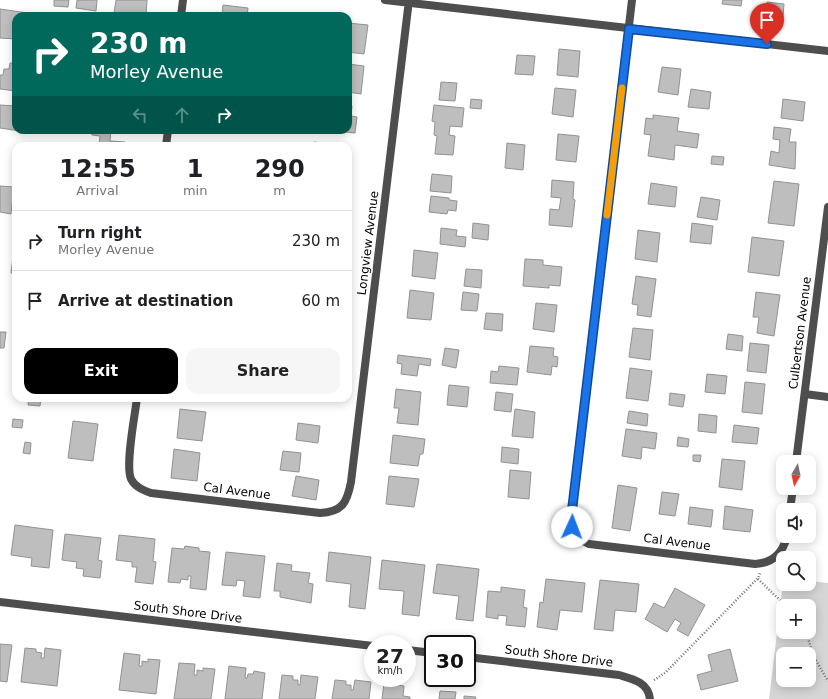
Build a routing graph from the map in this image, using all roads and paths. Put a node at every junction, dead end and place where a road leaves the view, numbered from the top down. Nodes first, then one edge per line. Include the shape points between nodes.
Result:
1 (183, 0) edge
2 (384, 0) edge
3 (632, 0) edge
4 (408, 1) edge
5 (182, 12) edge
6 (629, 29) junction
7 (828, 51) edge
8 (828, 207) edge
9 (805, 394) junction
10 (828, 397) edge
11 (137, 402) edge
12 (797, 455) edge
13 (338, 509) joint
14 (785, 543) edge
15 (779, 599) edge
16 (0, 602) edge
17 (808, 639) edge
18 (364, 645) edge
19 (476, 658) edge
20 (828, 681) edge
21 (645, 686) junction
22 (650, 699) edge

1 - 5 street
2 - 4 street
3 - 6 street
4 - 6 street
4 - 13 street, Longview Avenue via 351,482 348,496
6 - 7 street
6 - 14 street, Cal Avenue via 572,527 581,541 589,544 755,564 763,564 777,556
8 - 9 street, Culbertson Avenue
9 - 10 street
9 - 12 street, Culbertson Avenue
11 - 13 street, Cal Avenue via 130,463 131,478 142,490 320,513 330,513
15 - 21 path via 758,578 665,672
16 - 18 street, South Shore Drive
17 - 20 path via 814,657
19 - 21 street, South Shore Drive via 619,675 634,679
21 - 22 street

